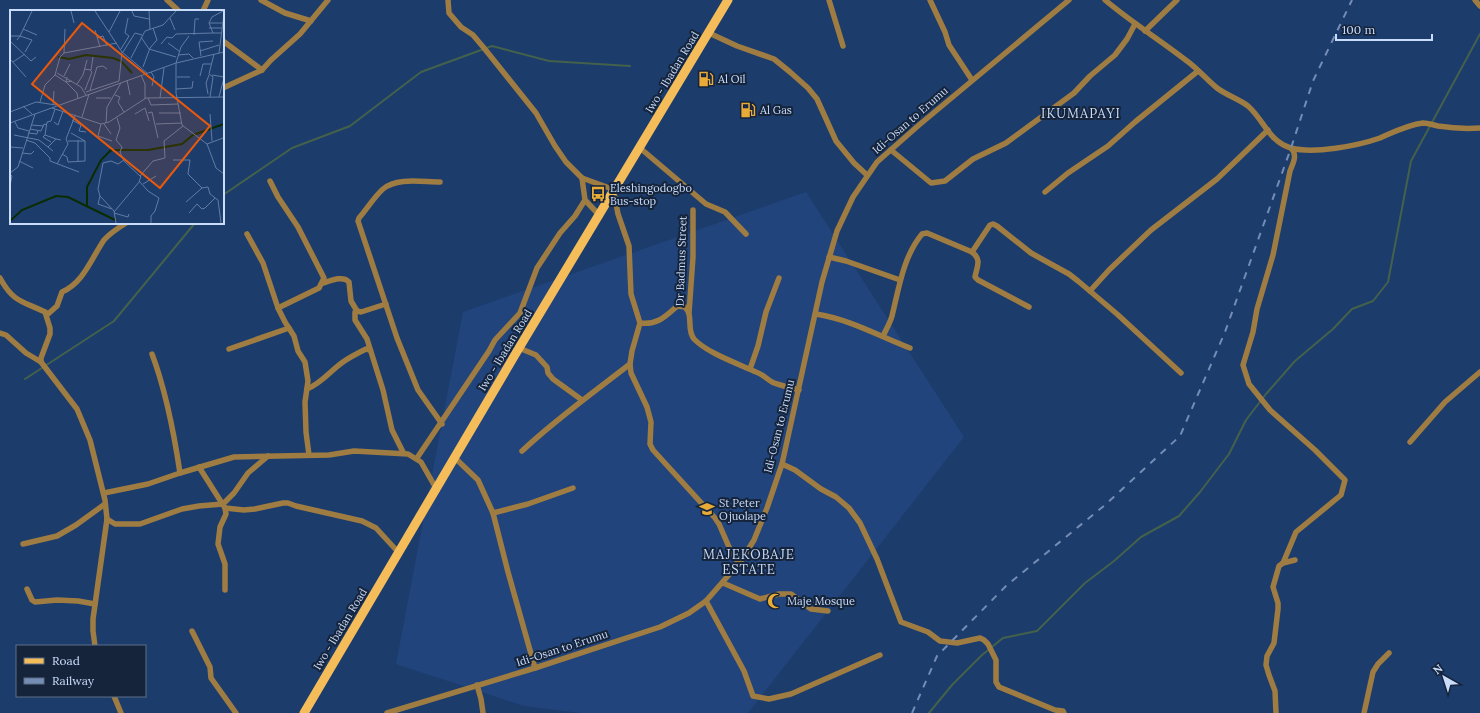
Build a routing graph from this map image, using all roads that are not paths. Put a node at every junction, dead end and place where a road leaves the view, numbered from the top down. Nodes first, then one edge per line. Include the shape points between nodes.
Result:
1 (167, 0) edge
2 (208, 0) edge
3 (261, 0) edge
4 (328, 0) edge
5 (448, 0) edge
6 (728, 0) edge
7 (829, 0) edge
8 (930, 0) edge
9 (1069, 0) edge
10 (1105, 0) edge
11 (1177, 0) edge
12 (178, 10) edge
13 (203, 10) edge
14 (311, 21) junction
15 (1135, 24) junction
16 (1145, 31) junction
17 (709, 33) junction
18 (224, 42) edge
19 (843, 46) dead end
20 (262, 70) junction
21 (1198, 71) junction
22 (972, 80) junction
23 (224, 88) edge
24 (1480, 128) edge
25 (1268, 130) junction
26 (640, 148) junction
27 (1291, 148) junction
28 (891, 150) junction
29 (868, 175) junction
30 (582, 178) junction
31 (270, 181) dead end
32 (440, 182) dead end
33 (614, 191) junction
34 (1045, 192) dead end
35 (585, 200) junction
36 (693, 210) dead end
37 (600, 216) junction
38 (125, 224) edge
39 (247, 234) dead end
40 (746, 234) dead end
41 (972, 252) junction
42 (829, 257) junction
43 (0, 278) edge
44 (779, 278) dead end
45 (900, 280) junction
46 (323, 283) junction
47 (1090, 292) junction
48 (386, 304) junction
49 (1029, 307) dead end
50 (278, 308) junction
51 (357, 311) junction
52 (45, 312) junction
53 (689, 312) junction
54 (816, 314) junction
55 (640, 323) junction
56 (289, 328) junction
57 (0, 333) edge
58 (883, 336) junction
59 (519, 348) junction
60 (910, 348) dead end
61 (229, 349) dead end
62 (370, 350) junction
63 (152, 354) dead end
64 (41, 362) junction
65 (630, 364) junction
66 (750, 369) junction
67 (1480, 372) edge
68 (1181, 373) dead end
69 (307, 389) junction
70 (799, 390) junction
71 (582, 400) junction
72 (442, 424) junction
73 (1410, 442) dead end
74 (522, 451) dead end
75 (403, 452) junction
76 (309, 455) junction
77 (269, 456) junction
78 (417, 458) junction
79 (456, 458) junction
80 (782, 464) junction
81 (199, 467) junction
82 (180, 472) junction
83 (573, 488) dead end
84 (437, 490) junction
85 (104, 491) junction
86 (105, 502) junction
87 (224, 506) junction
88 (493, 513) junction
89 (107, 519) junction
90 (115, 524) junction
91 (105, 530) junction
92 (22, 544) dead end
93 (399, 553) junction
94 (1295, 560) dead end
95 (1283, 563) junction
96 (739, 564) junction
97 (723, 583) junction
98 (27, 589) dead end
99 (225, 590) dead end
100 (706, 601) junction
101 (95, 604) junction
102 (828, 611) dead end
103 (192, 631) dead end
104 (95, 645) edge
105 (1389, 654) dead end
106 (880, 655) dead end
107 (535, 668) junction
108 (476, 685) junction
109 (114, 697) edge
110 (121, 713) edge
111 (236, 713) edge
112 (304, 713) edge
113 (387, 713) edge
114 (483, 713) edge
115 (1064, 713) edge
116 (1276, 713) edge
117 (1364, 713) edge

1 - 12 street
2 - 13 street
3 - 14 street via 285,13
4 - 14 street
5 - 30 street via 449,13 473,35 536,112 559,152
6 - 17 main road, Iwo - Ibadan Road
7 - 19 street
8 - 22 street via 950,45
9 - 22 street, Idi-Osan to Erumu
10 - 15 street
11 - 16 street
14 - 20 street
15 - 16 street
15 - 28 street via 1115,55 1074,93 1006,143 973,159 945,181 931,183
16 - 21 street
17 - 26 main road, Iwo - Ibadan Road
17 - 29 street via 774,59 808,88 817,99 836,141
18 - 20 street
20 - 23 street
21 - 25 street via 1217,88 1248,106
21 - 34 street via 1108,146
22 - 28 street, Idi-Osan to Erumu
24 - 27 street via 1425,123 1400,128 1388,135 1358,144 1324,150
25 - 27 street via 1279,143
25 - 47 street via 1217,179 1151,230
26 - 33 main road, Iwo - Ibadan Road
26 - 40 street via 706,204 725,212
27 - 95 street via 1295,160 1290,171 1273,254 1256,309 1253,332 1243,365 1248,384 1270,410 1346,480 1341,495 1296,532
28 - 29 street, Idi-Osan to Erumu via 877,162
29 - 42 street, Idi-Osan to Erumu via 852,197
30 - 33 street
30 - 35 street
31 - 46 street via 323,274
32 - 48 street via 391,184 382,190 359,218
33 - 37 main road, Iwo - Ibadan Road
33 - 55 street via 618,214 629,246 631,294
35 - 37 street
35 - 72 street via 537,268 520,313 495,340
36 - 53 street, Dr Badmus Street
37 - 59 main road, Iwo - Ibadan Road
38 - 52 street via 105,239 85,272 62,292 57,306 48,314
39 - 50 street via 263,263
41 - 45 street via 927,233 922,234
41 - 47 street via 985,231 993,224 1031,254 1069,274
41 - 49 street via 977,256 975,277 978,280
42 - 45 street
42 - 54 street, Idi-Osan to Erumu
43 - 52 street via 15,299
44 - 66 street via 766,312
45 - 58 street via 892,318
46 - 50 street via 319,288
46 - 51 street via 347,279 351,301
47 - 68 street
48 - 51 street
48 - 72 street via 418,390
50 - 56 street
51 - 62 street via 355,320
52 - 64 street via 50,334 40,358
53 - 55 street via 685,307 678,306 659,321
53 - 66 street, Dr Badmus Street via 690,330 700,344
54 - 58 street via 834,317
54 - 70 street, Idi-Osan to Erumu
55 - 65 street
56 - 61 street
56 - 69 street via 305,362
57 - 64 street
58 - 60 street
59 - 71 street via 536,355 547,367 553,379
59 - 79 main road, Iwo - Ibadan Road
62 - 69 street via 366,349 342,362 323,380
62 - 75 street via 392,430
63 - 82 street via 169,414
64 - 85 street via 77,409 90,440
65 - 71 street
65 - 96 street via 631,373 650,417 650,444 653,450 715,518
66 - 70 street, Dr Badmus Street via 772,382
67 - 73 street via 1445,402
69 - 76 street via 305,402
70 - 80 street, Idi-Osan to Erumu
71 - 74 street
72 - 78 street
75 - 76 street via 354,450 329,455
75 - 78 street
76 - 77 street
77 - 81 street via 234,457
77 - 87 street via 248,473
78 - 84 street
79 - 84 main road, Iwo - Ibadan Road
79 - 88 street via 478,480
80 - 96 street, Idi-Osan to Erumu via 754,540
80 - 115 street via 836,497 853,513 876,559 900,622 928,632 940,641 957,643 980,638 984,640 996,660 996,682 999,687
81 - 82 street
81 - 87 street
82 - 85 street via 148,484
83 - 88 street
84 - 93 main road, Iwo - Ibadan Road
85 - 86 street
86 - 89 street
86 - 92 street via 76,525 57,536
87 - 90 street via 182,509 140,524
87 - 93 street via 244,510 288,503 362,520 376,528
87 - 99 street via 226,514 220,526 218,544 225,564
88 - 107 street
89 - 90 street
89 - 91 street
90 - 91 street
91 - 101 street
93 - 112 main road, Iwo - Ibadan Road
94 - 95 street
95 - 116 street via 1276,572 1273,587 1278,609 1274,644 1266,660 1268,675 1275,691
96 - 97 street, Idi-Osan to Erumu
97 - 100 street, Idi-Osan to Erumu
97 - 102 street via 760,599 791,594 811,609
98 - 101 street via 32,600 36,602 57,600
100 - 106 street via 744,671 753,696 769,699 791,694
100 - 107 street, Idi-Osan to Erumu via 660,627
101 - 104 street
103 - 111 street via 210,667 211,678
105 - 117 street via 1373,672
107 - 108 street, Idi-Osan to Erumu
108 - 113 street, Idi-Osan to Erumu
108 - 114 street
109 - 110 street

